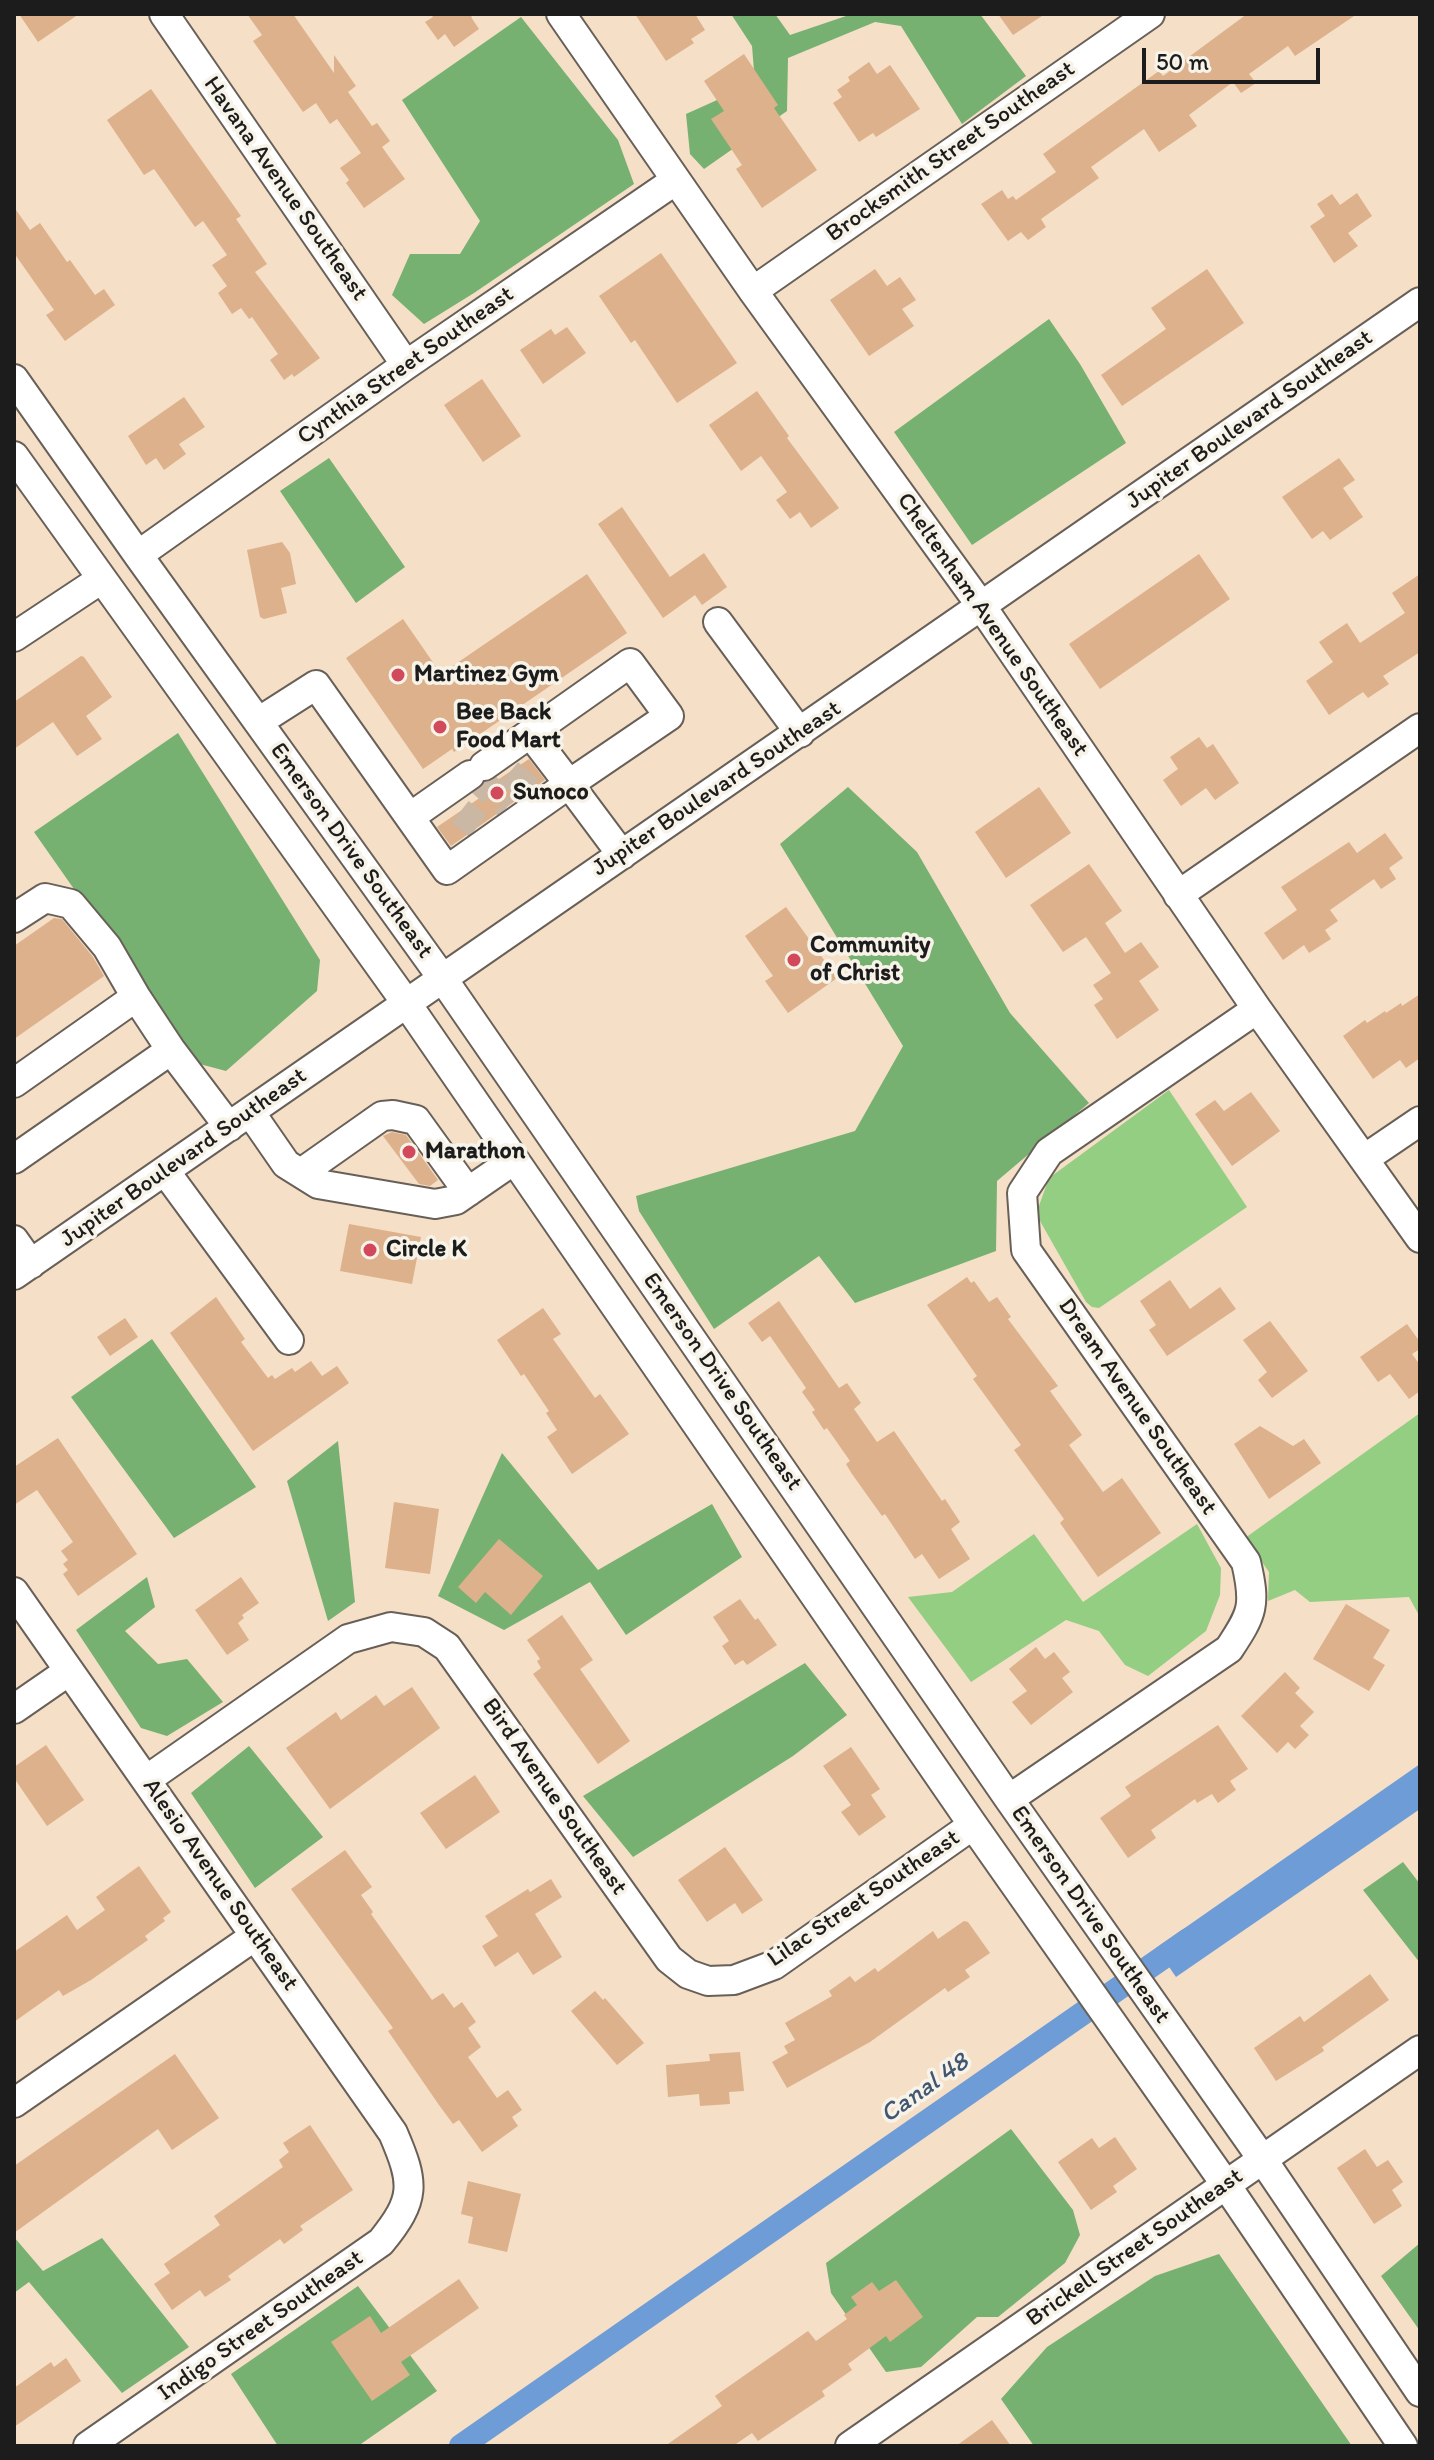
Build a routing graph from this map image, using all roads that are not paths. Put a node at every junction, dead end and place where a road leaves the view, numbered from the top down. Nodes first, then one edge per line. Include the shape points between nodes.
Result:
1 (164, 14) edge
2 (561, 14) edge
3 (1150, 14) edge
4 (676, 180) junction
5 (753, 291) junction
6 (1420, 302) edge
7 (406, 365) junction
8 (14, 379) edge
9 (14, 456) edge
10 (138, 555) junction
11 (100, 580) junction
12 (982, 607) junction
13 (718, 622) dead end
14 (14, 637) edge
15 (258, 722) junction
16 (1420, 728) edge
17 (530, 733) junction
18 (800, 733) junction
19 (569, 784) junction
20 (508, 786) junction
21 (410, 817) junction
22 (468, 818) junction
23 (622, 855) junction
24 (1178, 895) junction
25 (14, 918) edge
26 (443, 979) junction
27 (136, 997) junction
28 (407, 1004) junction
29 (1257, 1009) junction
30 (171, 1050) junction
31 (14, 1083) edge
32 (240, 1119) junction
33 (1420, 1121) edge
34 (14, 1159) edge
35 (1364, 1159) junction
36 (514, 1160) junction
37 (165, 1171) junction
38 (301, 1173) junction
39 (468, 1192) junction
40 (1420, 1238) edge
41 (14, 1240) edge
42 (22, 1270) edge
43 (289, 1340) dead end
44 (14, 1592) edge
45 (69, 1671) junction
46 (14, 1709) edge
47 (146, 1780) junction
48 (1009, 1799) junction
49 (973, 1825) junction
50 (255, 1936) junction
51 (708, 1981) joint
52 (1420, 2050) edge
53 (14, 2103) edge
54 (1263, 2160) junction
55 (1226, 2185) junction
56 (409, 2186) joint
57 (1420, 2392) edge
58 (88, 2446) edge
59 (850, 2446) edge
60 (1403, 2446) edge

1 - 7 street, Havana Avenue Southeast
2 - 4 street, Cheltenham Avenue Southeast
3 - 5 street, Brocksmith Street Southeast
4 - 5 street, Cheltenham Avenue Southeast
4 - 7 street, Cynthia Street Southeast
5 - 12 street, Cheltenham Avenue Southeast
6 - 12 street, Jupiter Boulevard Southeast
7 - 10 street, Cynthia Street Southeast
8 - 10 street, Emerson Drive Southeast
9 - 11 street, Emerson Drive Southeast
10 - 15 street, Emerson Drive Southeast
11 - 14 street
11 - 28 street, Emerson Drive Southeast
12 - 18 street, Jupiter Boulevard Southeast
12 - 24 street, Cheltenham Avenue Southeast
13 - 18 street
15 - 21 street via 316,685
15 - 26 street, Emerson Drive Southeast
16 - 24 street
17 - 19 street
17 - 19 street via 630,663 669,716
17 - 20 street
18 - 23 street, Jupiter Boulevard Southeast
19 - 20 street
19 - 23 street
20 - 22 street
20 - 22 street
21 - 22 street
21 - 22 street via 447,870
23 - 26 street, Jupiter Boulevard Southeast
24 - 29 street, Cheltenham Avenue Southeast
25 - 27 street via 45,898 71,904 107,947
26 - 28 street, Jupiter Boulevard Southeast
26 - 48 street, Emerson Drive Southeast
27 - 30 street
27 - 31 street
28 - 32 street, Jupiter Boulevard Southeast
28 - 36 street, Emerson Drive Southeast
29 - 35 street, Cheltenham Avenue Southeast
29 - 48 street, Dream Avenue Southeast via 1049,1152 1022,1193 1026,1250 1246,1562 1252,1588 1248,1620 1229,1649
30 - 32 street
30 - 34 street
32 - 37 street, Jupiter Boulevard Southeast
32 - 38 street
33 - 35 street
35 - 40 street, Cheltenham Avenue Southeast
36 - 39 street
36 - 49 street, Emerson Drive Southeast
37 - 42 street, Jupiter Boulevard Southeast
37 - 43 street
38 - 39 street via 318,1184 435,1204
38 - 39 street via 382,1116 393,1115 416,1120
41 - 42 street
44 - 45 street, Alesio Avenue Southeast
45 - 46 street
45 - 47 street, Alesio Avenue Southeast
47 - 50 street, Alesio Avenue Southeast
47 - 51 street, Bird Avenue Southeast via 348,1639 391,1627 424,1632 447,1647 668,1958
48 - 54 street, Emerson Drive Southeast
49 - 51 street, Lilac Street Southeast via 774,1965 734,1980
49 - 55 street, Emerson Drive Southeast
50 - 53 street
50 - 56 street, Alesio Avenue Southeast via 393,2133
52 - 54 street, Brickell Street Southeast
54 - 55 street, Brickell Street Southeast
54 - 57 street, Emerson Drive Southeast
55 - 59 street, Brickell Street Southeast
55 - 60 street, Emerson Drive Southeast
56 - 58 street, Indigo Street Southeast via 403,2215 381,2242

